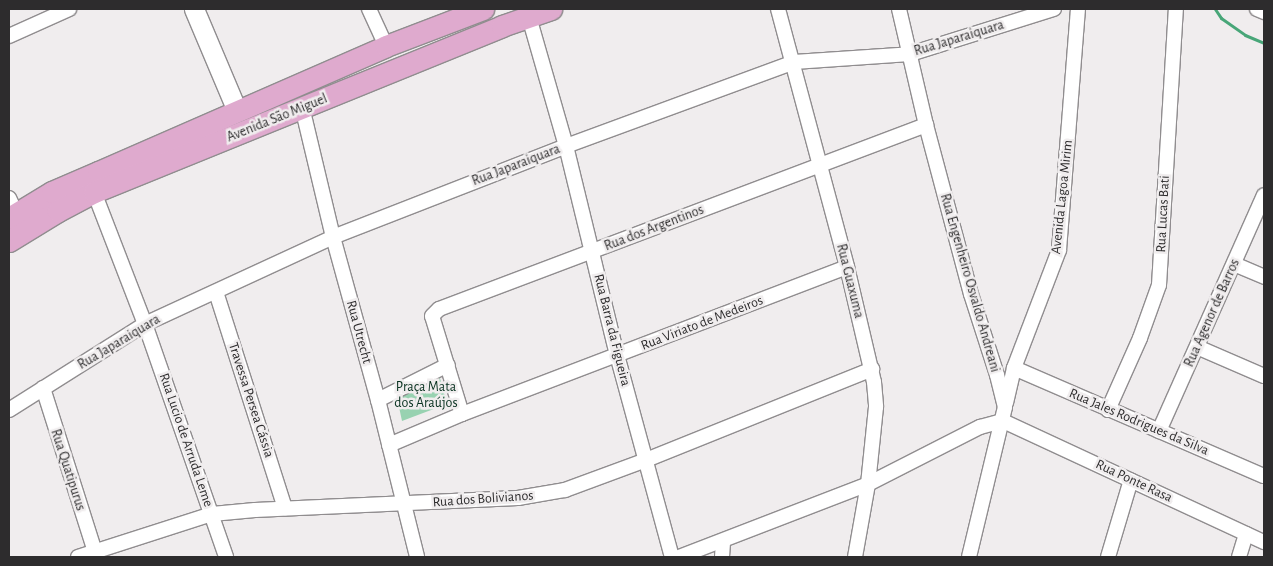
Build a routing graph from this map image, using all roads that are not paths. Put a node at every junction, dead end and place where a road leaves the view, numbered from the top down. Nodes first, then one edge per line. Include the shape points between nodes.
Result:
1 (69, 9) edge
2 (194, 9) edge
3 (369, 9) edge
4 (483, 9) edge
5 (551, 9) edge
6 (778, 9) edge
7 (899, 9) edge
8 (1054, 9) edge
9 (1078, 9) edge
10 (1176, 9) edge
11 (1257, 9) edge
12 (1264, 12) edge
13 (532, 13) edge
14 (9, 36) edge
15 (386, 46) junction
16 (910, 54) junction
17 (794, 62) junction
18 (302, 107) junction
19 (237, 111) junction
20 (926, 125) junction
21 (566, 146) junction
22 (818, 165) junction
23 (94, 192) junction
24 (1264, 195) edge
25 (11, 210) edge
26 (9, 237) edge
27 (333, 237) junction
28 (9, 241) edge
29 (592, 253) junction
30 (1234, 264) junction
31 (847, 267) junction
32 (1264, 277) edge
33 (216, 292) junction
34 (145, 324) junction
35 (1197, 347) junction
36 (617, 355) junction
37 (448, 364) junction
38 (872, 368) junction
39 (1014, 368) junction
40 (1264, 376) edge
41 (43, 388) junction
42 (378, 400) junction
43 (1005, 407) junction
44 (9, 410) edge
45 (1108, 410) junction
46 (462, 414) junction
47 (1003, 421) junction
48 (1159, 431) junction
49 (389, 444) junction
50 (646, 460) junction
51 (1264, 476) edge
52 (1131, 480) junction
53 (868, 484) junction
54 (403, 504) junction
55 (285, 508) junction
56 (212, 514) junction
57 (1246, 534) junction
58 (722, 541) junction
59 (1264, 542) edge
60 (95, 552) junction
61 (78, 557) edge
62 (226, 557) edge
63 (417, 557) edge
64 (672, 557) edge
65 (679, 557) edge
66 (722, 557) edge
67 (855, 557) edge
68 (969, 557) edge
69 (1108, 557) edge
70 (1239, 557) edge

1 - 14 street
2 - 19 street
3 - 15 street
4 - 15 main road, Avenida São Miguel
5 - 13 main road, Avenida São Miguel
6 - 17 street, Rua Guaxuma
7 - 16 street, Rua Engenheiro Osvaldo Andreani
8 - 16 street, Rua Japaraiquara
9 - 39 street, Avenida Lagoa Mirim via 1059,250
10 - 45 street, Rua Lucas Bati via 1158,285 1140,338
11 - 12 street
13 - 18 main road, Avenida São Miguel
13 - 21 street, Rua Barra da Figueira
15 - 19 main road, Avenida São Miguel
16 - 17 street, Rua Japaraiquara
16 - 20 street, Rua Engenheiro Osvaldo Andreani
17 - 21 street, Rua Japaraiquara
17 - 22 street, Rua Guaxuma
18 - 23 main road, Avenida São Miguel
18 - 27 street, Rua Utrecht
19 - 25 main road, Avenida São Miguel
20 - 22 street, Rua dos Argentinos
20 - 43 street, Rua Engenheiro Osvaldo Andreani
21 - 27 street, Rua Japaraiquara
21 - 29 street, Rua Barra da Figueira
22 - 29 street, Rua dos Argentinos
22 - 31 street, Rua Guaxuma
23 - 28 main road, Avenida São Miguel
23 - 34 street, Rua Lucio de Arruda Leme
24 - 30 street, Rua Agenor de Barros
25 - 26 main road via 19,225
27 - 33 street, Rua Japaraiquara
27 - 42 street, Rua Utrecht
29 - 36 street, Rua Barra da Figueira
29 - 37 street, Rua dos Argentinos via 434,312 432,316
30 - 32 street
30 - 35 street, Rua Agenor de Barros
31 - 36 street, Rua Viriato de Medeiros
31 - 38 street, Rua Guaxuma
33 - 34 street, Rua Japaraiquara
33 - 55 street, Travessa Persea Cássia
34 - 41 street, Rua Japaraiquara
34 - 56 street, Rua Lucio de Arruda Leme
35 - 40 street
35 - 48 street, Rua Agenor de Barros
36 - 46 street, Rua Viriato de Medeiros
36 - 50 street, Rua Barra da Figueira
37 - 42 street
37 - 46 street
38 - 50 street, Rua dos Bolivianos
38 - 53 street, Rua Guaxuma via 876,407
39 - 43 street, Avenida Lagoa Mirim
39 - 45 street, Rua Jales Rodrigues da Silva
41 - 44 street, Rua Japaraiquara
41 - 60 street, Rua Quatipurus
42 - 49 street, Rua Utrecht
43 - 47 street, Rua Engenheiro Osvaldo Andreani
45 - 48 street, Rua Jales Rodrigues da Silva
46 - 49 street, Rua Viriato de Medeiros
47 - 52 street, Rua Ponte Rasa
47 - 53 street via 980,427
47 - 68 street, Rua Engenheiro Osvaldo Andreani
48 - 51 street, Rua Jales Rodrigues da Silva
49 - 54 street, Rua Utrecht
50 - 54 street, Rua dos Bolivianos via 593,481 545,494
50 - 64 street, Rua Barra da Figueira
52 - 57 street, Rua Ponte Rasa
52 - 69 street
53 - 58 street
53 - 67 street, Rua Guaxuma
54 - 55 street, Rua dos Bolivianos
54 - 63 street, Rua Utrecht
55 - 56 street, Rua dos Bolivianos
56 - 60 street, Rua dos Bolivianos
56 - 62 street, Rua Lucio de Arruda Leme
57 - 59 street, Rua Ponte Rasa
57 - 70 street
58 - 65 street
58 - 66 street
60 - 61 street, Rua dos Bolivianos

